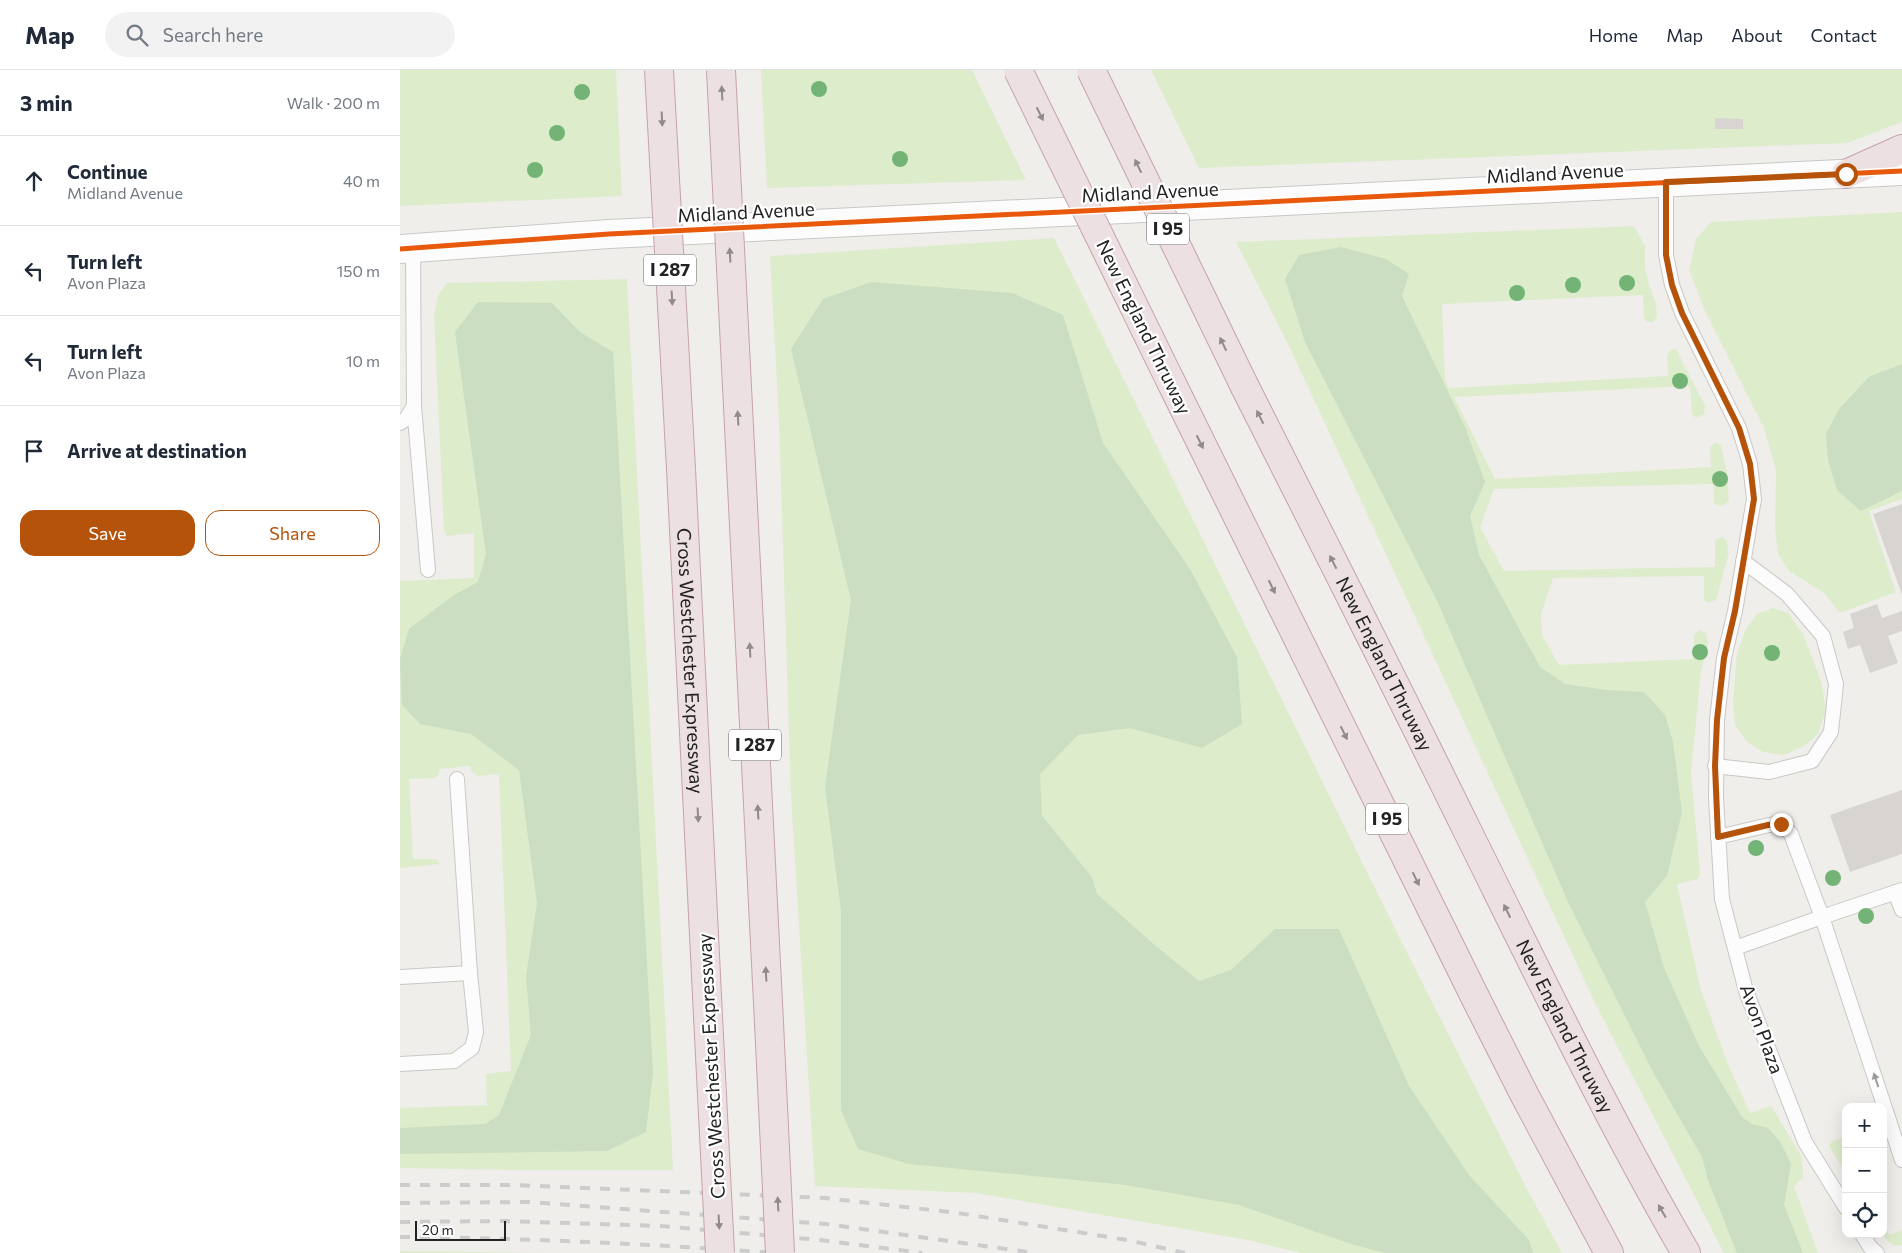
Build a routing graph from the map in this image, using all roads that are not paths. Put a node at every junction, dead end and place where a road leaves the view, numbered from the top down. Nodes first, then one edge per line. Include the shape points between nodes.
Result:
1 (659, 70) edge
2 (721, 70) edge
3 (1018, 70) edge
4 (1091, 70) edge
5 (1902, 149) edge
6 (1902, 171) edge
7 (1846, 174) junction
8 (1666, 182) junction
9 (407, 248) edge
10 (414, 406) junction
11 (400, 423) edge
12 (1744, 561) junction
13 (428, 570) dead end
14 (1715, 766) junction
15 (457, 779) dead end
16 (1718, 837) junction
17 (1899, 891) edge
18 (1902, 910) edge
19 (1822, 917) junction
20 (1735, 948) junction
21 (470, 973) junction
22 (400, 977) edge
23 (400, 1064) edge
24 (1902, 1160) edge
25 (1842, 1202) edge
26 (1864, 1238) edge
27 (720, 1253) edge
28 (780, 1253) edge
29 (1609, 1253) edge
30 (1686, 1253) edge
31 (1877, 1253) edge

1 -> 27 highway, Cross Westchester Expressway / I 287, bridge
28 -> 2 highway, I 287, bridge
3 -> 29 highway, New England Thruway / I 95, bridge via 1477,1001
30 -> 4 highway, New England Thruway / I 95, bridge via 1588,1070 1245,387
5 - 7 highway
6 - 7 street, Midland Avenue
7 - 8 street, Midland Avenue
8 - 9 street, Midland Avenue via 609,234
8 - 12 lane, Avon Plaza via 1666,255 1672,285 1682,313 1739,428 1750,464 1754,499
9 - 10 lane
10 - 11 lane via 406,420
10 - 13 lane
12 - 14 lane, Avon Plaza via 1724,658
12 - 14 lane via 1787,594 1823,636 1836,684 1831,732 1812,761 1769,772
14 - 16 lane, Avon Plaza
15 - 21 lane
16 - 19 lane via 1781,824 1791,834
16 - 20 lane, Avon Plaza via 1722,899
17 - 18 lane
17 - 19 lane
19 - 20 lane
24 -> 19 lane
20 - 25 lane, Avon Plaza via 1746,991 1805,1142
21 - 22 lane
21 - 23 lane via 476,1032 472,1048 454,1061
26 - 31 lane

